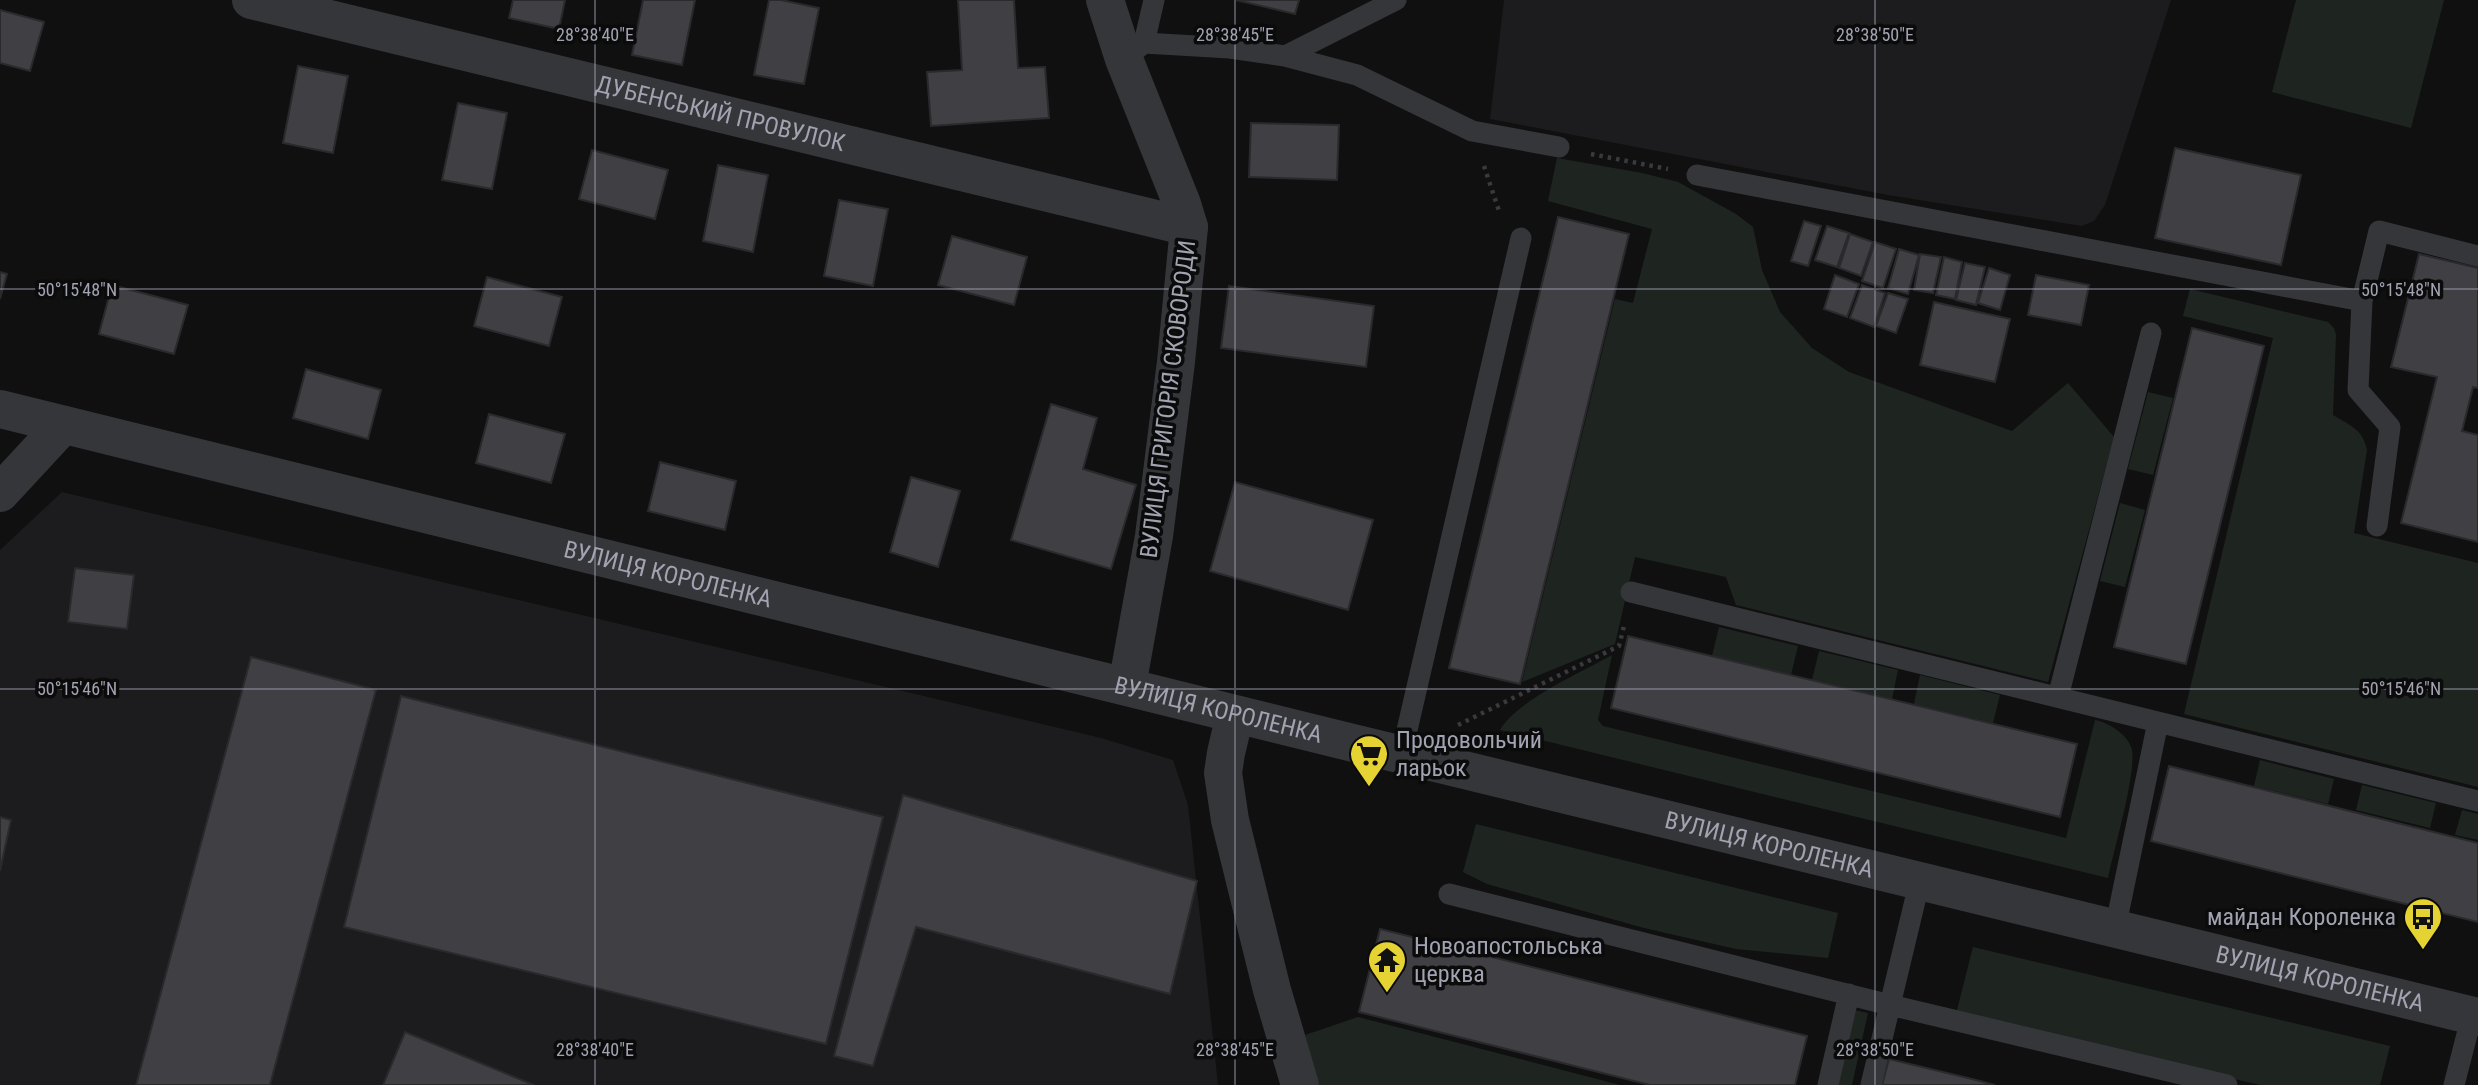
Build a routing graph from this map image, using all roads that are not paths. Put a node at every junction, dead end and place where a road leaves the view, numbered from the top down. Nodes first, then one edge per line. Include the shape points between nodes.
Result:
1 (251, 0) edge
2 (1105, 0) edge
3 (1154, 0) edge
4 (1396, 0) edge
5 (1134, 51) junction
6 (1285, 56) junction
7 (1559, 147) road end
8 (1697, 175) road end
9 (1189, 227) junction
10 (1521, 238) road end
11 (2478, 256) edge
12 (2362, 301) junction
13 (2151, 333) dead end
14 (0, 409) edge
15 (63, 425) junction
16 (0, 493) edge
17 (2377, 526) dead end
18 (1631, 592) road end
19 (1127, 686) junction
20 (2058, 697) junction
21 (1235, 715) junction
22 (2158, 722) junction
23 (1401, 756) junction
24 (2478, 801) edge
25 (1920, 880) junction
26 (1449, 894) dead end
27 (2115, 929) junction
28 (1849, 994) junction
29 (1890, 1004) junction
30 (2475, 1016) edge
31 (1300, 1085) edge
32 (1828, 1085) edge
33 (1871, 1085) edge
34 (2227, 1085) edge
35 (2454, 1085) edge

1 - 9 street, ДУБЕНСЬКИЙ ПРОВУЛОК
2 - 5 street, ВУЛИЦЯ ГРИГОРІЯ СКОВОРОДИ
3 - 5 lane
4 - 6 lane
5 - 6 lane via 1230,48
5 - 9 street, ВУЛИЦЯ ГРИГОРІЯ СКОВОРОДИ
6 - 7 lane via 1357,75 1472,131
8 - 12 lane
9 - 19 street, ВУЛИЦЯ ГРИГОРІЯ СКОВОРОДИ via 1154,536
10 - 23 lane
11 - 12 lane via 2379,231
12 - 17 lane via 2358,390 2390,427
13 - 20 lane
14 - 15 street, ВУЛИЦЯ КОРОЛЕНКА
15 - 16 street
15 - 19 street, ВУЛИЦЯ КОРОЛЕНКА
18 - 20 lane
19 - 21 street, ВУЛИЦЯ КОРОЛЕНКА
20 - 22 lane
21 - 23 street, ВУЛИЦЯ КОРОЛЕНКА
21 - 31 street via 1223,773 1230,820
22 - 24 lane
22 - 27 lane
23 - 25 street, ВУЛИЦЯ КОРОЛЕНКА
25 - 27 street, ВУЛИЦЯ КОРОЛЕНКА
25 - 29 lane
26 - 28 lane
27 - 30 street, ВУЛИЦЯ КОРОЛЕНКА
28 - 29 lane
28 - 32 lane
29 - 33 lane
29 - 34 lane
30 - 35 lane

